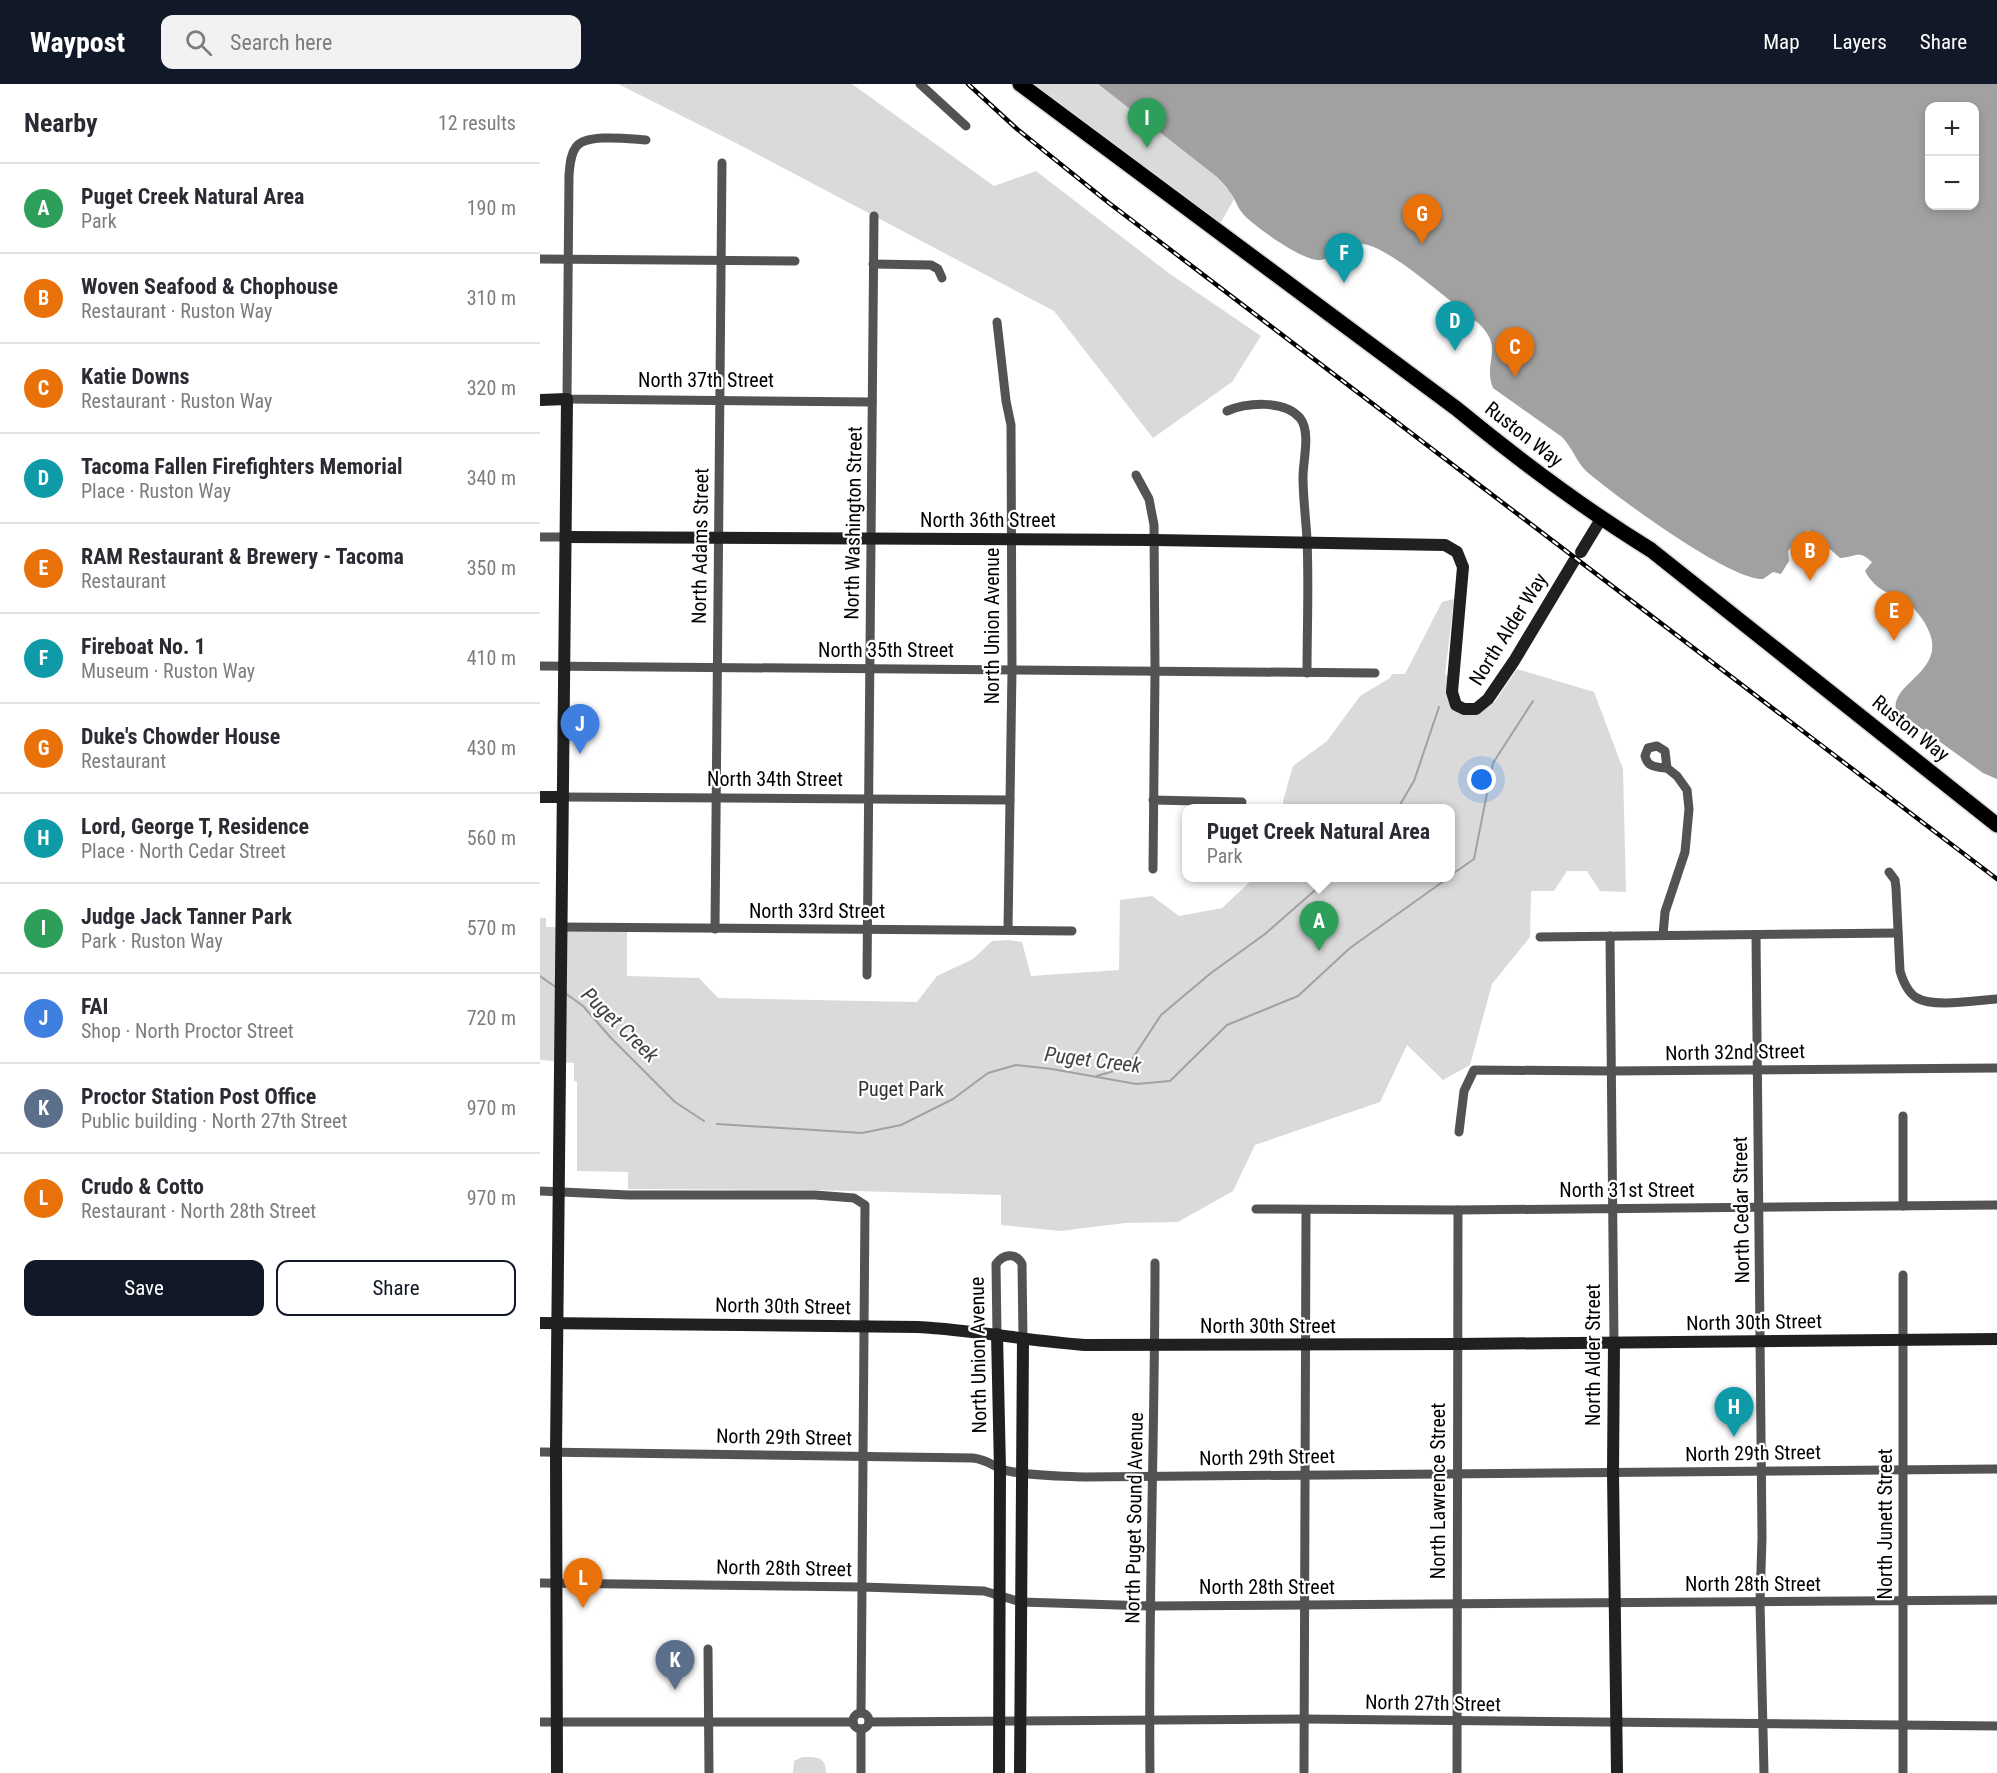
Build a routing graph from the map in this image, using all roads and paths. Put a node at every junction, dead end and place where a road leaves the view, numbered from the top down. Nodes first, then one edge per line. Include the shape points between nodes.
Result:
1 (920, 84) edge
2 (1020, 84) edge
3 (966, 126) dead end
4 (646, 140) dead end
5 (723, 163) dead end
6 (874, 216) dead end
7 (540, 259) edge
8 (568, 259) junction
9 (722, 261) junction
10 (795, 261) dead end
11 (873, 264) junction
12 (942, 278) dead end
13 (997, 322) dead end
14 (567, 399) junction
15 (540, 400) edge
16 (720, 400) junction
17 (872, 402) junction
18 (1227, 411) dead end
19 (1136, 475) dead end
20 (1601, 519) junction
21 (719, 536) junction
22 (540, 537) edge
23 (566, 537) junction
24 (871, 540) junction
25 (1011, 540) junction
26 (1154, 540) junction
27 (1307, 542) junction
28 (540, 666) edge
29 (564, 666) junction
30 (717, 667) junction
31 (870, 669) junction
32 (1012, 670) junction
33 (1155, 671) junction
34 (1307, 673) junction
35 (1376, 673) dead end
36 (1452, 685) joint
37 (1667, 768) dead end
38 (540, 797) edge
39 (563, 797) junction
40 (716, 798) junction
41 (868, 800) junction
42 (1010, 800) junction
43 (1153, 800) junction
44 (1242, 802) dead end
45 (1997, 825) edge
46 (1153, 869) dead end
47 (1889, 872) dead end
48 (715, 928) junction
49 (867, 930) junction
50 (1008, 930) junction
51 (1072, 931) dead end
52 (561, 933) junction
53 (1898, 933) junction
54 (1662, 935) junction
55 (1756, 935) junction
56 (1610, 936) junction
57 (1540, 937) dead end
58 (867, 975) dead end
59 (1997, 999) edge
60 (1997, 1068) edge
61 (1757, 1069) junction
62 (1610, 1071) junction
63 (1903, 1116) dead end
64 (1459, 1132) dead end
65 (540, 1191) edge
66 (560, 1192) junction
67 (1997, 1205) edge
68 (1903, 1206) junction
69 (1759, 1207) junction
70 (1611, 1208) junction
71 (1256, 1209) dead end
72 (1458, 1210) junction
73 (1306, 1211) junction
74 (1155, 1263) dead end
75 (1903, 1275) dead end
76 (540, 1323) edge
77 (558, 1323) junction
78 (865, 1326) junction
79 (997, 1335) junction
80 (1023, 1339) junction
81 (1997, 1339) edge
82 (1903, 1340) junction
83 (1760, 1341) junction
84 (1614, 1343) junction
85 (1458, 1344) junction
86 (1306, 1345) junction
87 (1154, 1346) junction
88 (540, 1452) edge
89 (556, 1452) junction
90 (864, 1456) junction
91 (1000, 1469) junction
92 (1997, 1469) edge
93 (1904, 1470) junction
94 (1761, 1471) junction
95 (1458, 1473) junction
96 (1613, 1473) junction
97 (1022, 1474) junction
98 (1305, 1475) junction
99 (1154, 1476) junction
100 (540, 1583) edge
101 (556, 1583) junction
102 (862, 1587) junction
103 (998, 1594) junction
104 (1904, 1600) junction
105 (1997, 1600) edge
106 (1021, 1602) junction
107 (1760, 1602) junction
108 (1457, 1603) junction
109 (1615, 1603) junction
110 (1305, 1605) junction
111 (1150, 1606) junction
112 (708, 1649) dead end
113 (861, 1713) junction
114 (1150, 1719) junction
115 (1304, 1719) junction
116 (998, 1720) junction
117 (1020, 1720) junction
118 (709, 1721) junction
119 (540, 1722) edge
120 (556, 1722) junction
121 (853, 1722) junction
122 (869, 1722) junction
123 (1457, 1722) junction
124 (1617, 1724) junction
125 (1762, 1724) junction
126 (1904, 1725) junction
127 (1997, 1726) edge
128 (861, 1729) junction
129 (557, 1773) edge
130 (709, 1773) edge
131 (861, 1773) edge
132 (999, 1773) edge
133 (1020, 1773) edge
134 (1150, 1773) edge
135 (1304, 1773) edge
136 (1457, 1773) edge
137 (1617, 1773) edge
138 (1764, 1773) edge
139 (1904, 1773) edge

1 - 3 street
2 - 20 main road, Ruston Way
4 - 8 street via 594,139 576,146 569,175
5 - 9 street, North Adams Street
6 - 11 street, North Washington Street
7 - 8 street
8 - 9 street
8 - 14 street
9 - 10 street
9 - 16 street, North Adams Street
11 - 12 street via 931,265
11 - 17 street, North Washington Street
13 - 25 street, North Union Avenue via 1011,421
14 - 15 street, North 37th Street
14 - 16 street, North 37th Street
14 - 23 street
16 - 17 street, North 37th Street
16 - 21 street, North Adams Street
17 - 24 street, North Washington Street
18 - 27 street via 1248,404 1268,405 1300,418 1305,439
19 - 26 street via 1152,507
20 - 36 street, North Alder Way via 1488,699 1476,709 1458,707 1452,697
20 - 45 main road, Ruston Way via 1690,580
21 - 23 street, North 36th Street
21 - 24 street, North 36th Street
21 - 30 street, North Adams Street
22 - 23 street, North 36th Street
23 - 29 street
24 - 25 street, North 36th Street
24 - 31 street, North Washington Street
25 - 26 street, North 36th Street
25 - 32 street, North Union Avenue
26 - 27 street, North 36th Street
26 - 33 street
27 - 34 street
27 - 36 street, North 36th Street via 1436,544 1455,549 1463,567
28 - 29 street, North 35th Street
29 - 30 street, North 35th Street
29 - 39 street
30 - 31 street, North 35th Street
30 - 40 street, North Adams Street
31 - 32 street, North 35th Street
31 - 41 street, North Washington Street
32 - 33 street, North 35th Street
32 - 42 street, North Union Avenue
33 - 34 street, North 35th Street
33 - 43 street
34 - 35 street, North 35th Street
37 - 54 street via 1687,790 1689,819 1685,852 1665,912
38 - 39 street, North 34th Street
39 - 40 street, North 34th Street
39 - 52 street
40 - 41 street, North 34th Street
40 - 48 street, North Adams Street
41 - 42 street, North 34th Street
41 - 49 street, North Washington Street
42 - 50 street, North Union Avenue
43 - 44 street
43 - 46 street
47 - 53 street via 1895,880
48 - 49 street, North 33rd Street
48 - 52 street, North 33rd Street
49 - 50 street, North 33rd Street
49 - 58 street, North Washington Street
50 - 51 street, North 33rd Street
52 - 66 street
53 - 55 street
53 - 59 street via 1902,979 1916,998 1934,1002
54 - 55 street
54 - 56 street
55 - 61 street, North Cedar Street
56 - 57 street
56 - 62 street, North Alder Street
60 - 61 street, North 32nd Street
61 - 62 street, North 32nd Street
61 - 69 street, North Cedar Street
62 - 64 street, North 32nd Street via 1474,1070 1464,1092
62 - 70 street, North Alder Street
63 - 68 street
65 - 66 street
66 - 77 street
66 - 78 street via 854,1198 865,1205
67 - 68 street, North 31st Street
68 - 69 street, North 31st Street
69 - 70 street, North 31st Street
69 - 83 street, North Cedar Street
70 - 72 street, North 31st Street
70 - 84 street, North Alder Street
71 - 73 street, North 31st Street
72 - 73 street, North 31st Street
72 - 85 street, North Lawrence Street
73 - 86 street
74 - 87 street, North Puget Sound Avenue
75 - 82 street, North Junett Street
76 - 77 street, North 30th Street
77 - 78 street, North 30th Street
77 - 89 street
78 - 79 street, North 30th Street
78 - 90 street
79 - 80 street, North 30th Street
79 - 80 street, North Union Avenue via 996,1264 1002,1257 1011,1256 1022,1264
79 - 91 street, North Union Avenue
80 - 87 street, North 30th Street
80 - 97 street, North Union Avenue
81 - 82 street, North 30th Street
82 - 83 street, North 30th Street
82 - 93 street, North Junett Street
83 - 84 street, North 30th Street
83 - 94 street, North Cedar Street
84 - 85 street, North 30th Street
84 - 96 street, North Alder Street
85 - 86 street, North 30th Street
85 - 95 street, North Lawrence Street
86 - 87 street, North 30th Street
86 - 98 street
87 - 99 street, North Puget Sound Avenue
88 - 89 street, North 29th Street
89 - 90 street, North 29th Street
89 - 101 street
90 - 91 street, North 29th Street via 973,1458 987,1460
90 - 102 street
91 - 97 street, North 29th Street
91 - 103 street, North Union Avenue
92 - 93 street, North 29th Street
93 - 94 street, North 29th Street
93 - 104 street, North Junett Street
94 - 96 street, North 29th Street
94 - 107 street, North Cedar Street
95 - 96 street, North 29th Street
95 - 98 street, North 29th Street
95 - 108 street, North Lawrence Street
96 - 109 street, North Alder Street
97 - 99 street, North 29th Street
97 - 106 street, North Union Avenue
98 - 99 street, North 29th Street
98 - 110 street
99 - 111 street, North Puget Sound Avenue
100 - 101 street, North 28th Street
101 - 102 street, North 28th Street
101 - 120 street
102 - 103 street, North 28th Street
102 - 113 street
103 - 106 street, North 28th Street
103 - 116 street, North Union Avenue
104 - 105 street, North 28th Street
104 - 107 street, North 28th Street
104 - 126 street, North Junett Street
106 - 111 street, North 28th Street
106 - 117 street, North Union Avenue
107 - 109 street, North 28th Street
107 - 125 street, North Cedar Street
108 - 109 street, North 28th Street
108 - 110 street, North 28th Street
108 - 123 street, North Lawrence Street
109 - 124 street, North Alder Street
110 - 111 street, North 28th Street
110 - 115 street
111 - 114 street, North Puget Sound Avenue
112 - 118 street
113 - 121 street
113 - 122 street via 867,1715
114 - 115 street, North 27th Street
114 - 117 street, North 27th Street
114 - 134 street, North Puget Sound Avenue
115 - 123 street, North 27th Street
115 - 135 street
116 - 117 street, North 27th Street
116 - 122 street, North 27th Street
116 - 132 street, North Union Avenue
117 - 133 street, North Union Avenue
118 - 120 street
118 - 121 street
118 - 130 street
119 - 120 street
120 - 129 street
121 - 128 street
122 - 128 street
123 - 124 street, North 27th Street
123 - 136 street, North Lawrence Street
124 - 125 street, North 27th Street
124 - 137 street, North Alder Street
125 - 126 street, North 27th Street
125 - 138 street, North Cedar Street
126 - 127 street, North 27th Street
126 - 139 street, North Junett Street
128 - 131 street

